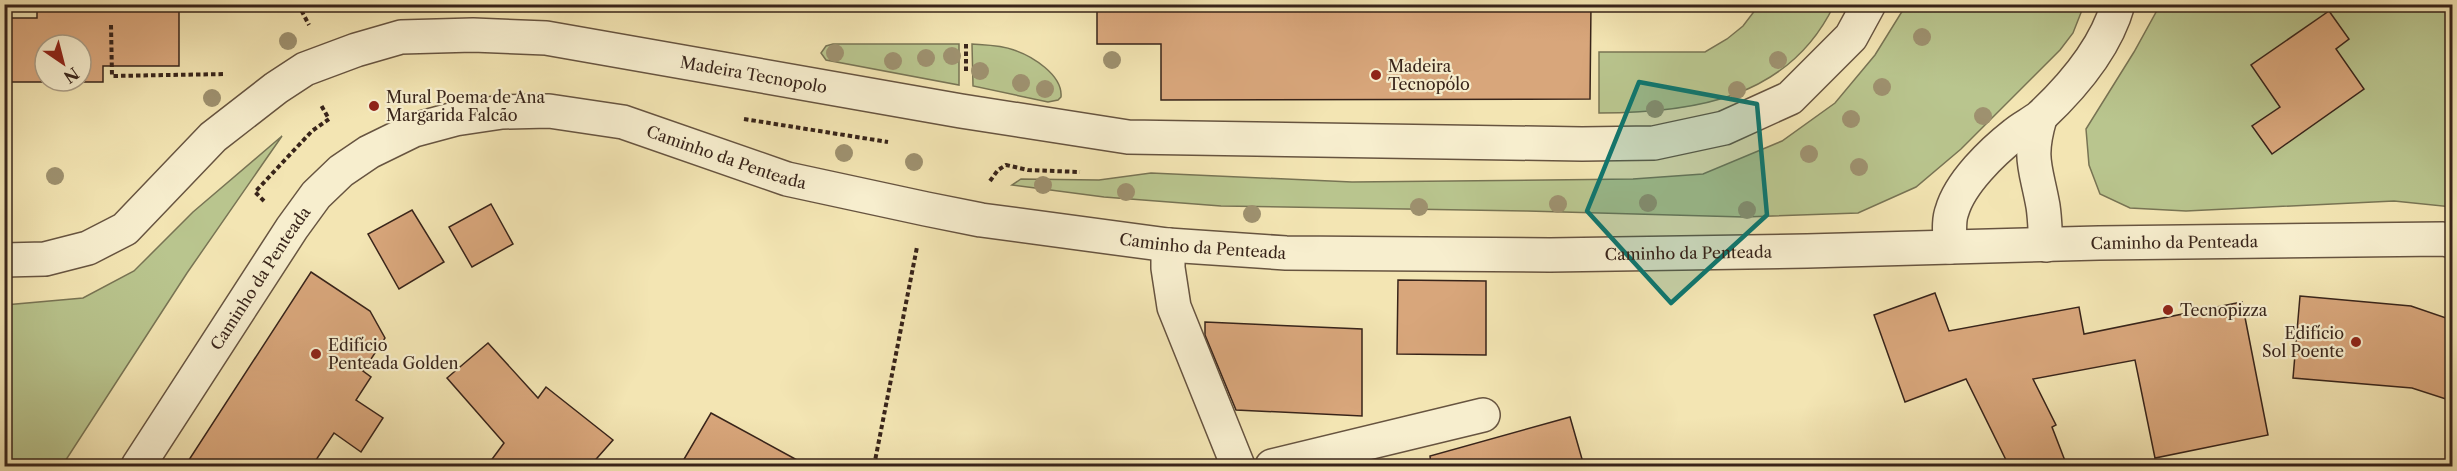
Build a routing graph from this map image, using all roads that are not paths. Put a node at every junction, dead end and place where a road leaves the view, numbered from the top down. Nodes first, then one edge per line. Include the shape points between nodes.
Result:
1 (1869, 4) edge
2 (2118, 4) edge
3 (2040, 118) junction
4 (2452, 241) edge
5 (1168, 245) junction
6 (2046, 245) junction
7 (1950, 247) junction
8 (4, 260) edge
9 (1483, 415) dead end
10 (138, 466) edge
11 (1238, 466) edge
12 (1272, 466) edge

1 - 8 street, Madeira Tecnopolo via 1851,37 1790,98 1724,128 1654,142 1582,144 1128,137 546,38 401,37 305,69 276,88 213,136 125,229 88,248 45,258
2 - 3 street via 2096,52
3 - 6 street via 2032,156
3 - 7 street via 2016,132 1973,176 1951,212
4 - 6 street, Caminho da Penteada
5 - 7 street, Caminho da Penteada via 1286,253 1538,255
5 - 10 street, Caminho da Penteada via 981,220 787,179 623,122 549,111 455,119 414,130 369,152 316,195
5 - 11 street via 1174,307
6 - 7 street, Caminho da Penteada
9 - 12 street

